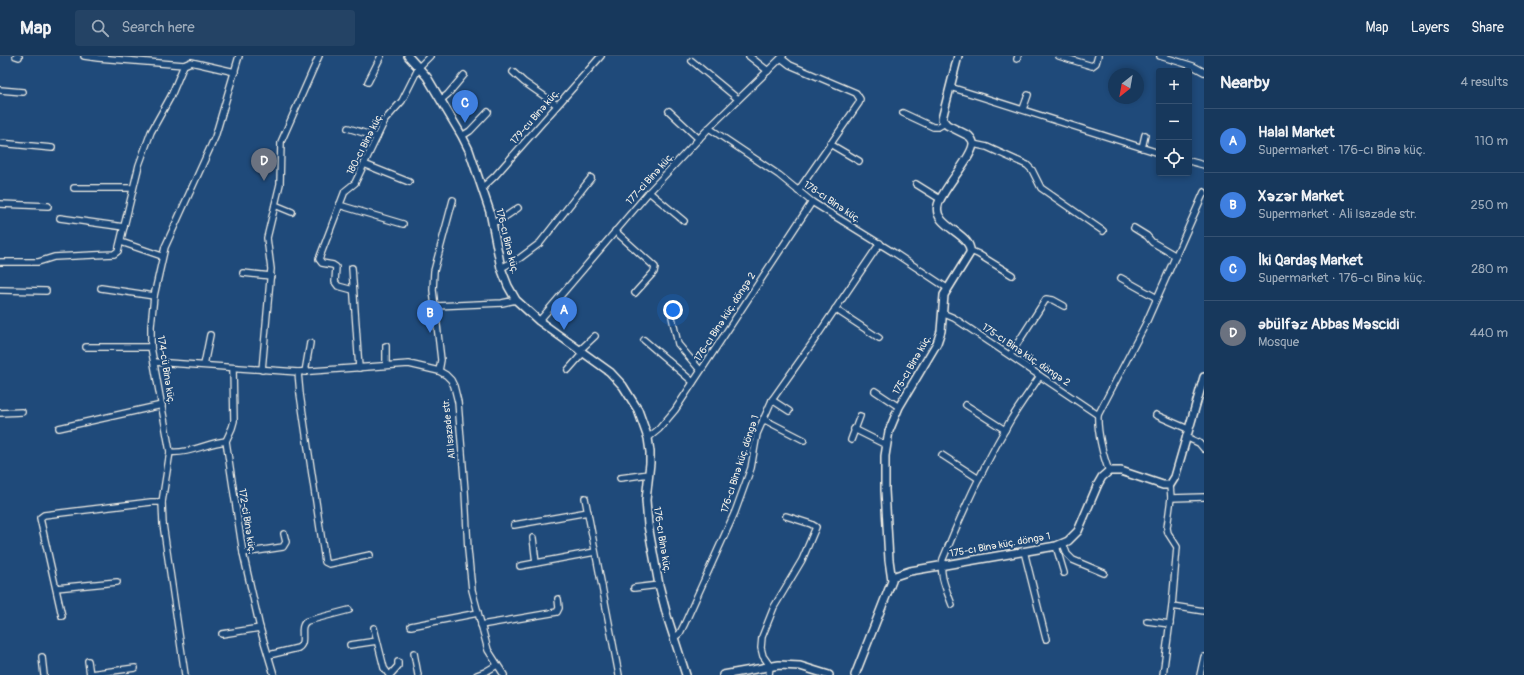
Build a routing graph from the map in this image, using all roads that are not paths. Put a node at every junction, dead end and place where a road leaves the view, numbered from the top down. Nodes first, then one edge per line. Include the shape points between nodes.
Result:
1 (84, 56) edge
2 (239, 56) edge
3 (319, 56) edge
4 (381, 56) edge
5 (408, 56) edge
6 (430, 56) edge
7 (601, 56) edge
8 (749, 56) edge
9 (958, 56) edge
10 (1059, 56) edge
11 (1098, 56) edge
12 (1161, 56) edge
13 (782, 57) edge
14 (692, 61) dead end
15 (184, 65) junction
16 (419, 67) junction
17 (768, 71) junction
18 (235, 72) junction
19 (513, 72) dead end
20 (1204, 72) edge
21 (464, 75) dead end
22 (368, 82) dead end
23 (950, 87) junction
24 (0, 90) edge
25 (23, 92) dead end
26 (1028, 95) dead end
27 (738, 99) junction
28 (441, 100) junction
29 (557, 105) junction
30 (1023, 109) junction
31 (669, 110) dead end
32 (488, 112) dead end
33 (903, 113) dead end
34 (944, 123) junction
35 (348, 128) dead end
36 (709, 128) junction
37 (1145, 135) dead end
38 (462, 136) junction
39 (377, 137) junction
40 (699, 139) junction
41 (0, 143) edge
42 (830, 144) junction
43 (973, 144) junction
44 (52, 148) dead end
45 (1142, 148) junction
46 (1156, 152) edge
47 (859, 161) dead end
48 (1192, 162) edge
49 (364, 164) junction
50 (1204, 165) edge
51 (591, 178) dead end
52 (409, 182) dead end
53 (916, 184) dead end
54 (74, 188) dead end
55 (133, 188) junction
56 (482, 188) junction
57 (798, 191) junction
58 (649, 192) junction
59 (1204, 192) edge
60 (940, 199) junction
61 (453, 200) dead end
62 (812, 202) junction
63 (0, 204) edge
64 (275, 205) junction
65 (339, 205) junction
66 (48, 206) dead end
67 (518, 208) dead end
68 (292, 212) dead end
69 (60, 218) dead end
70 (684, 221) dead end
71 (492, 223) junction
72 (403, 224) dead end
73 (124, 227) junction
74 (1134, 228) dead end
75 (615, 232) junction
76 (1103, 232) dead end
77 (120, 242) junction
78 (880, 243) junction
79 (971, 250) junction
80 (162, 256) junction
81 (1176, 256) junction
82 (0, 262) edge
83 (352, 268) dead end
84 (501, 268) junction
85 (243, 273) dead end
86 (1012, 275) dead end
87 (271, 276) junction
88 (1121, 278) dead end
89 (101, 288) dead end
90 (947, 288) junction
91 (0, 290) edge
92 (353, 290) junction
93 (46, 291) dead end
94 (635, 293) dead end
95 (154, 296) junction
96 (1157, 298) junction
97 (516, 300) junction
98 (436, 306) junction
99 (1064, 306) dead end
100 (835, 309) junction
101 (942, 313) junction
102 (672, 317) dead end
103 (539, 321) junction
104 (210, 335) dead end
105 (595, 336) dead end
106 (879, 338) dead end
107 (644, 340) dead end
108 (310, 343) dead end
109 (386, 346) dead end
110 (86, 347) dead end
111 (151, 347) junction
112 (581, 352) junction
113 (1010, 355) junction
114 (154, 362) junction
115 (204, 365) junction
116 (386, 365) junction
117 (233, 368) junction
118 (359, 368) junction
119 (262, 370) junction
120 (568, 370) dead end
121 (700, 370) junction
122 (439, 371) junction
123 (298, 372) junction
124 (305, 372) junction
125 (1040, 376) junction
126 (1204, 377) edge
127 (693, 382) junction
128 (875, 391) dead end
129 (772, 400) junction
130 (162, 405) junction
131 (966, 405) dead end
132 (898, 407) junction
133 (789, 411) dead end
134 (22, 412) dead end
135 (0, 414) edge
136 (1098, 415) junction
137 (1156, 415) dead end
138 (860, 416) dead end
139 (763, 419) junction
140 (59, 428) dead end
141 (854, 429) junction
142 (1005, 430) junction
143 (1187, 433) junction
144 (648, 438) junction
145 (804, 440) dead end
146 (851, 440) dead end
147 (226, 442) junction
148 (886, 445) junction
149 (1204, 449) edge
150 (170, 452) junction
151 (942, 455) dead end
152 (1109, 471) junction
153 (649, 474) junction
154 (620, 478) dead end
155 (979, 479) junction
156 (1170, 485) junction
157 (1204, 497) edge
158 (585, 498) dead end
159 (1171, 498) junction
160 (162, 502) junction
161 (588, 512) junction
162 (786, 516) dead end
163 (514, 525) dead end
164 (284, 534) dead end
165 (533, 538) dead end
166 (1060, 544) junction
167 (595, 552) junction
168 (1024, 552) junction
169 (243, 553) junction
170 (370, 555) dead end
171 (536, 563) junction
172 (942, 565) junction
173 (520, 566) dead end
174 (1064, 573) dead end
175 (1104, 573) dead end
176 (892, 577) junction
177 (118, 582) dead end
178 (659, 584) junction
179 (56, 588) junction
180 (634, 588) dead end
181 (558, 599) dead end
182 (952, 605) dead end
183 (1172, 606) junction
184 (349, 610) dead end
185 (1204, 611) edge
186 (478, 613) junction
187 (62, 616) dead end
188 (1147, 621) dead end
189 (1170, 624) junction
190 (481, 625) junction
191 (411, 626) dead end
192 (260, 628) junction
193 (374, 628) dead end
194 (222, 634) dead end
195 (674, 638) junction
196 (1046, 639) dead end
197 (377, 641) junction
198 (350, 645) dead end
199 (414, 652) dead end
200 (269, 655) junction
201 (42, 657) dead end
202 (1204, 657) edge
203 (88, 661) dead end
204 (398, 662) dead end
205 (497, 665) junction
206 (770, 666) junction
207 (135, 668) dead end
208 (44, 675) edge
209 (90, 675) edge
210 (185, 675) edge
211 (274, 675) edge
212 (390, 675) edge
213 (418, 675) edge
214 (477, 675) edge
215 (504, 675) edge
216 (619, 675) edge
217 (686, 675) edge
218 (723, 675) edge
219 (769, 675) edge
220 (829, 675) edge
221 (855, 675) edge
222 (1163, 675) edge
223 (1200, 675) edge

1 - 15 street
2 - 18 street, 174-cü Binə küç.
3 - 64 street via 282,137 280,184
4 - 22 street
5 - 16 street, 176-cı Binə küç.
6 - 16 street, 180-cı Binə küç.
7 - 29 street, 179-cu Binə küç.
8 - 17 street
9 - 23 street
10 - 11 street via 1092,66
12 - 20 street
13 - 17 street, 177-ci Binə küç.
13 - 42 street via 790,65 860,96 859,103
14 - 27 street
15 - 18 street via 191,62
15 - 55 street via 147,143
16 - 28 street, 176-cı Binə küç.
16 - 39 street, 180-cı Binə küç. via 404,98 388,115
17 - 27 street, 177-ci Binə küç.
18 - 80 street, 174-cü Binə küç. via 215,137
19 - 29 street
21 - 28 street
23 - 30 street
23 - 34 street via 942,116
24 - 25 street
26 - 30 street
27 - 36 street, 177-ci Binə küç.
28 - 38 street, 176-cı Binə küç.
29 - 56 street, 179-cu Binə küç.
30 - 45 street
31 - 40 street
32 - 38 street
33 - 34 street via 933,127
34 - 43 street via 972,138
35 - 39 street
36 - 40 street, 177-ci Binə küç.
36 - 57 street, 178-cı Binə küç. via 779,175
37 - 45 street
38 - 56 street, 176-cı Binə küç.
39 - 49 street, 180-cı Binə küç.
40 - 58 street, 177-ci Binə küç.
41 - 44 street
42 - 47 street
42 - 57 street
43 - 60 street via 970,153
43 - 76 street via 987,147 1027,165 1041,188
45 - 46 street
48 - 50 street
49 - 52 street
49 - 65 street, 180-cı Binə küç. via 355,183 345,190
51 - 84 street via 540,243
53 - 60 street
54 - 55 street
55 - 73 street
56 - 71 street, 176-cı Binə küç.
57 - 62 street, 178-cı Binə küç.
58 - 70 street
58 - 75 street, 177-ci Binə küç.
59 - 81 street
60 - 79 street via 937,209 940,218 964,239
61 - 98 street via 434,271
62 - 78 street, 178-cı Binə küç.
62 - 121 street, 176-cı Binə küç. döngə 2
63 - 66 street
64 - 68 street
64 - 87 street via 267,238
65 - 72 street
65 - 92 street, 180-cı Binə küç. via 319,260 336,267 335,282 338,286
67 - 71 street
69 - 73 street
71 - 84 street, 176-cı Binə küç.
73 - 77 street
74 - 81 street
75 - 94 street via 655,267 654,272
75 - 103 street, 177-ci Binə küç.
77 - 80 street
77 - 82 street via 118,251 114,254 54,257 38,262
78 - 90 street, 178-cı Binə küç.
78 - 100 street, 176-cı Binə küç. döngə 1
79 - 86 street
79 - 90 street, 175-cı Binə küç.
80 - 95 street, 174-cü Binə küç.
81 - 96 street
83 - 92 street
84 - 97 street, 176-cı Binə küç.
85 - 87 street
87 - 119 street
88 - 96 street
89 - 95 street
90 - 101 street, 175-cı Binə küç.
91 - 93 street
92 - 118 street
95 - 111 street, 174-cü Binə küç.
96 - 136 street
97 - 98 street
97 - 103 street, 176-cı Binə küç.
98 - 122 street via 441,360
99 - 113 street via 1046,299
100 - 106 street
100 - 129 street, 176-cı Binə küç. döngə 1
101 - 113 street, 175-cı Binə küç. döngə 2 via 954,318
101 - 132 street, 175-cı Binə küç. via 937,343
102 - 121 street via 678,344
103 - 112 street, 176-cı Binə küç.
104 - 115 street
105 - 112 street
107 - 127 street
108 - 124 street
109 - 116 street
110 - 111 street
111 - 114 street, 174-cü Binə küç.
112 - 120 street
112 - 144 street, 176-cı Binə küç. via 610,372 623,386 638,410
113 - 125 street, 175-cı Binə küç. döngə 2
114 - 115 street
114 - 130 street, 174-cü Binə küç.
115 - 117 street
116 - 118 street
116 - 122 street via 409,364
117 - 119 street
117 - 147 street via 234,421
118 - 124 street
119 - 123 street
121 - 127 street, 176-cı Binə küç. döngə 2
122 - 186 street, Ali Isazade str. via 451,380 458,402 469,566
123 - 124 street
123 - 170 street via 325,562 329,564
125 - 136 street, 175-cı Binə küç. döngə 2
125 - 142 street
126 - 143 street
127 - 144 street, 176-cı Binə küç. döngə 2 via 675,410
128 - 132 street
129 - 133 street
129 - 139 street, 176-cı Binə küç. döngə 1
130 - 140 street
130 - 150 street, 174-cü Binə küç.
131 - 142 street
132 - 148 street, 175-cı Binə küç.
134 - 135 street
136 - 152 street via 1098,428
137 - 143 street
138 - 141 street
139 - 145 street
139 - 195 street, 176-cı Binə küç. döngə 1 via 757,434 751,468 735,512 684,625
141 - 146 street
141 - 148 street
142 - 155 street
143 - 149 street
143 - 156 street via 1175,477
144 - 153 street, 176-cı Binə küç.
147 - 150 street
147 - 169 street, 172-ci Binə küç.
148 - 176 street, 175-cı Binə küç. via 885,490
150 - 160 street, 174-cü Binə küç.
151 - 155 street
152 - 156 street via 1121,471 1162,485
152 - 166 street, 175-cı Binə küç. döngə 1 via 1098,484 1078,531
153 - 154 street
153 - 178 street, 176-cı Binə küç. via 646,512
155 - 172 street
156 - 159 street
157 - 159 street
158 - 161 street
159 - 183 street via 1167,528 1177,547
160 - 179 street via 44,515 40,518
160 - 210 street, 174-cü Binə küç. via 166,554
161 - 163 street
161 - 167 street
162 - 206 street via 816,527 802,560 774,608 762,637 763,656
164 - 169 street via 286,542 283,547
165 - 171 street
166 - 168 street, 175-cı Binə küç. döngə 1
166 - 174 street
166 - 175 street via 1073,560
167 - 171 street
167 - 216 street
168 - 172 street, 175-cı Binə küç. döngə 1
168 - 196 street
169 - 192 street, 172-ci Binə küç.
171 - 173 street
172 - 176 street, 175-cı Binə küç. döngə 1
172 - 182 street
176 - 221 street, 175-cı Binə küç. via 891,586
177 - 179 street
178 - 180 street
178 - 195 street, 176-cı Binə küç.
179 - 187 street
181 - 190 street via 557,612
183 - 185 street
183 - 189 street
184 - 200 street via 307,621 303,627 302,646
186 - 190 street, Ali Isazade str.
186 - 191 street
188 - 189 street
189 - 222 street
190 - 205 street, Ali Isazade str. via 488,650
192 - 194 street
192 - 200 street, 172-ci Binə küç.
193 - 197 street
195 - 217 street, 176-cı Binə küç.
197 - 198 street
197 - 212 street via 384,668
199 - 213 street
200 - 211 street, 172-ci Binə küç.
201 - 208 street
202 - 223 street
203 - 209 street
204 - 212 street via 398,666
205 - 214 street
205 - 215 street, Ali Isazade str.
206 - 218 street
206 - 219 street
206 - 220 street via 800,666
207 - 209 street

